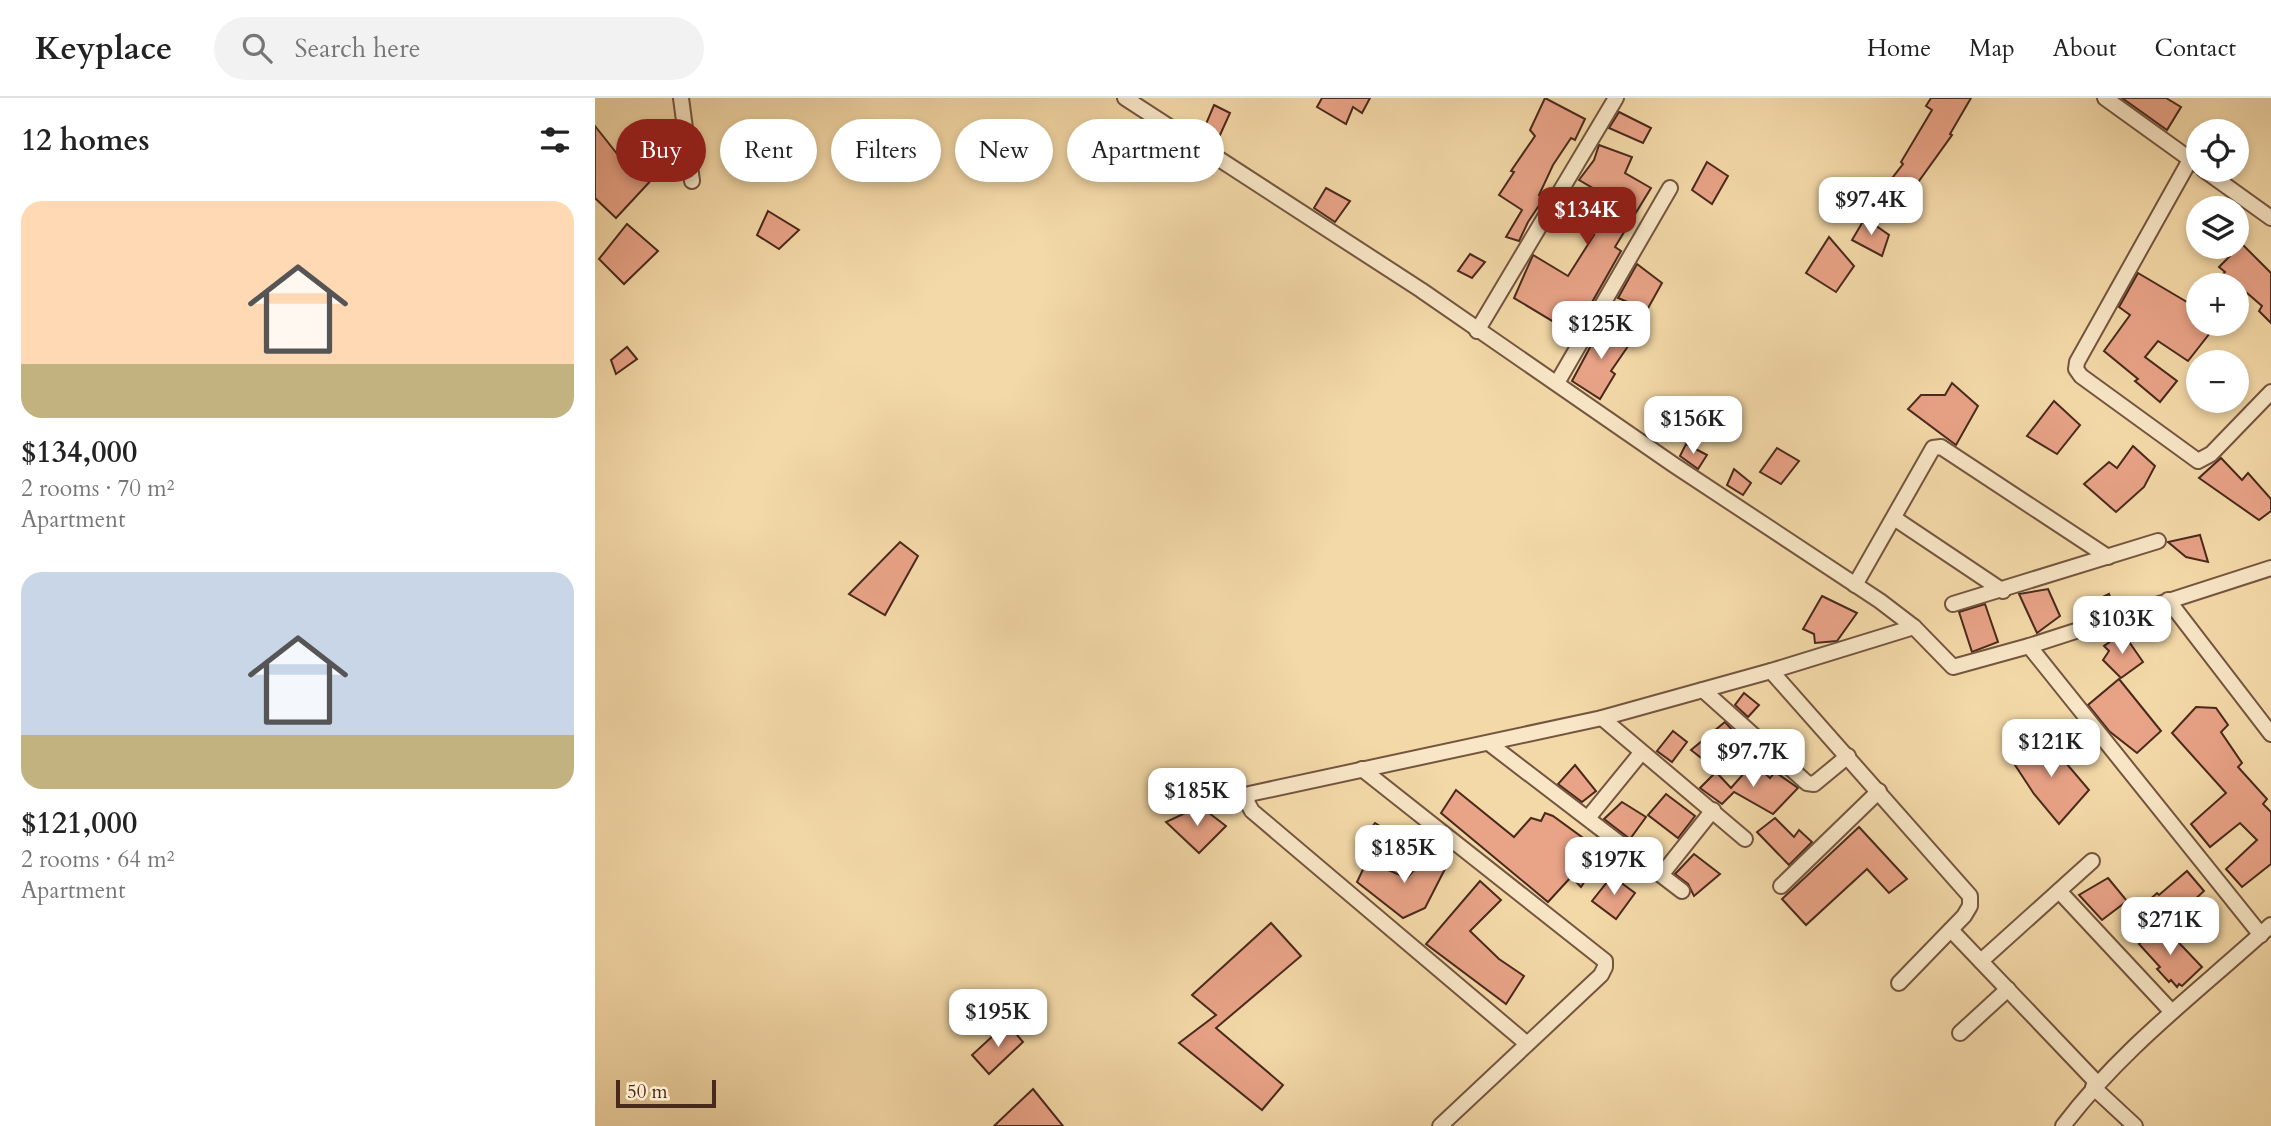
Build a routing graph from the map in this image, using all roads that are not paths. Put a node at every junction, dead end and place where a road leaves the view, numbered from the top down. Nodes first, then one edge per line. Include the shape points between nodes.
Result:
1 (681, 98) edge
2 (1125, 98) edge
3 (1616, 98) edge
4 (2105, 98) edge
5 (684, 119) edge
6 (2186, 157) edge
7 (2186, 177) edge
8 (2221, 182) edge
9 (1670, 188) dead end
10 (2271, 218) edge
11 (1476, 331) junction
12 (1557, 383) junction
13 (2271, 392) edge
14 (1893, 518) junction
15 (2158, 541) dead end
16 (2108, 557) junction
17 (2271, 568) edge
18 (1855, 585) junction
19 (2003, 591) junction
20 (2168, 600) junction
21 (1953, 604) dead end
22 (1914, 627) junction
23 (2029, 646) junction
24 (1772, 671) junction
25 (1703, 690) junction
26 (1602, 718) junction
27 (2271, 734) edge
28 (1490, 744) junction
29 (1641, 753) junction
30 (1848, 756) junction
31 (1362, 769) junction
32 (1879, 791) junction
33 (1713, 810) junction
34 (1588, 818) junction
35 (1745, 839) dead end
36 (2092, 861) dead end
37 (1662, 874) junction
38 (1781, 886) dead end
39 (1682, 891) dead end
40 (2059, 891) junction
41 (1951, 930) junction
42 (2266, 930) edge
43 (1981, 961) junction
44 (1899, 983) dead end
45 (2008, 989) junction
46 (2171, 1011) junction
47 (1960, 1033) dead end
48 (1526, 1043) junction
49 (2095, 1085) junction
50 (1440, 1126) edge
51 (2063, 1126) edge
52 (2136, 1126) edge

1 - 5 street
2 - 11 street via 1421,290
3 - 11 street
4 - 6 street
7 - 13 street via 2076,369 2197,461 2211,454
8 - 10 street
9 - 12 street
11 - 12 street
12 - 18 street
14 - 16 street via 1933,448 1941,447
14 - 18 street
14 - 19 street
15 - 16 street
16 - 19 street
17 - 20 street
18 - 22 street
19 - 21 street
20 - 23 street
20 - 27 street
22 - 23 street via 1953,667
22 - 24 street
23 - 42 street
24 - 25 street
24 - 30 street
25 - 26 street
25 - 30 street via 1807,783 1814,784
26 - 28 street
26 - 29 street
28 - 31 street
28 - 34 street
29 - 33 street
29 - 34 street
30 - 32 street
31 - 48 street via 1605,961 1601,975
31 - 48 street via 1249,794 1247,802 1351,897
32 - 38 street
32 - 41 street via 1970,895 1971,906
33 - 35 street
33 - 37 street
34 - 37 street
36 - 40 street
37 - 39 street
40 - 43 street
40 - 46 street
41 - 43 street
41 - 44 street
42 - 46 street
43 - 45 street
45 - 47 street
45 - 49 street
46 - 49 street
48 - 50 street
49 - 51 street
49 - 52 street

